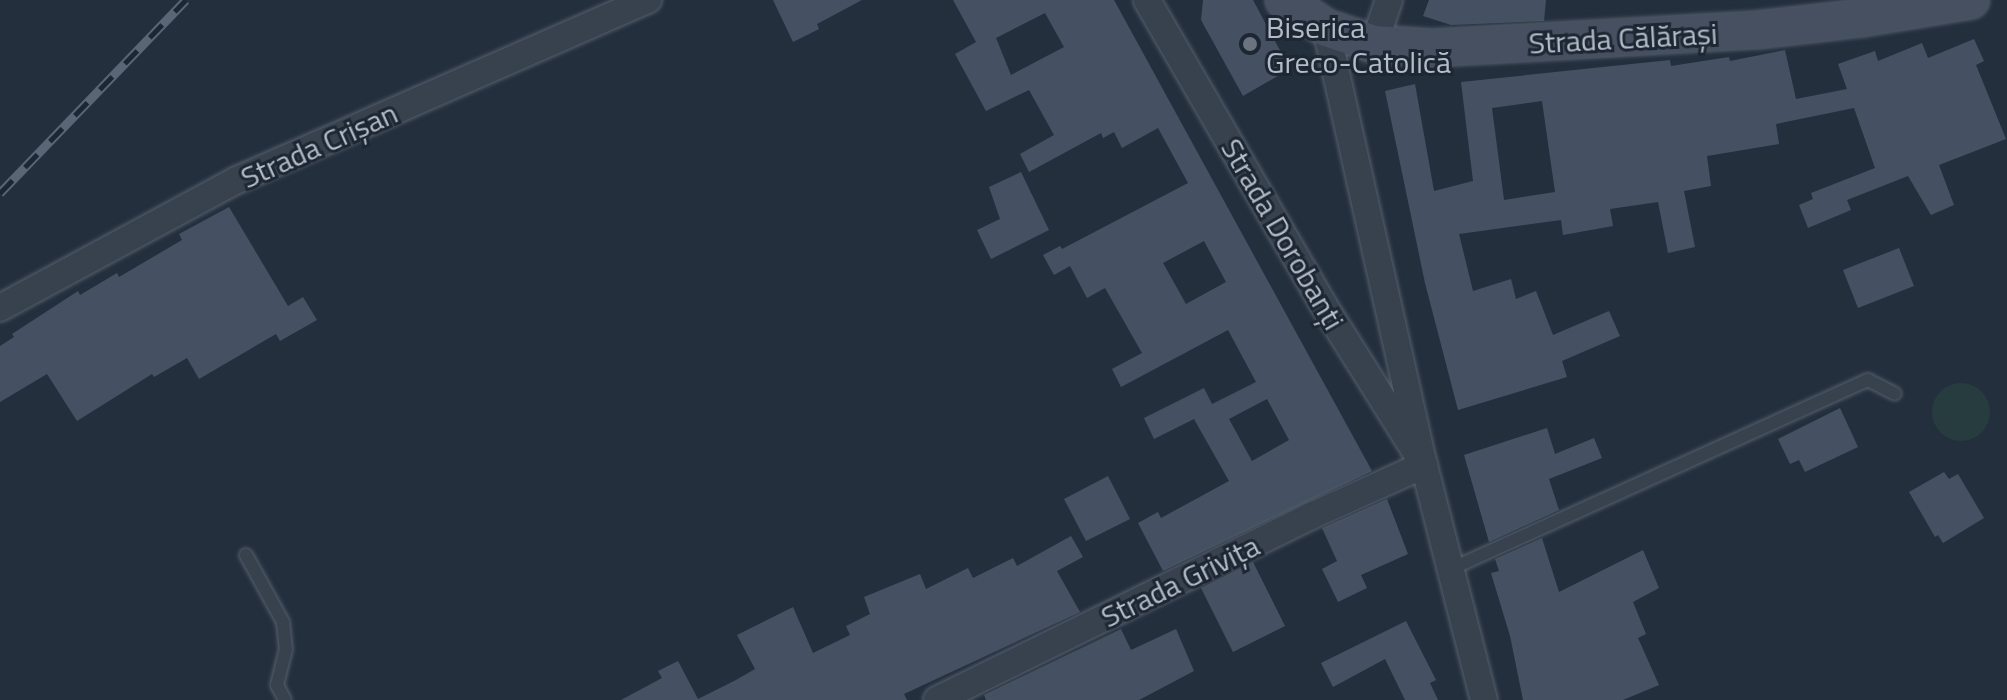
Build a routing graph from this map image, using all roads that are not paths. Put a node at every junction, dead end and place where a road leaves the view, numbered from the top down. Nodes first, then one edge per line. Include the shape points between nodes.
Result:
1 (648, 0) edge
2 (1147, 0) edge
3 (1284, 0) edge
4 (1389, 0) edge
5 (1971, 0) edge
6 (1326, 28) junction
7 (1374, 44) junction
8 (0, 308) edge
9 (1895, 394) dead end
10 (1424, 465) junction
11 (246, 555) dead end
12 (1451, 569) junction
13 (285, 700) edge
14 (937, 700) edge
15 (1484, 700) edge

1 - 8 street, Strada Crișan via 237,180
2 - 10 street, Strada Dorobanți via 1323,304
3 - 6 main road, Strada Călărași
4 - 7 street
5 - 7 main road, Strada Călărași via 1757,30 1432,48
6 - 7 main road, Strada Călărași
6 - 10 street, Strada Dorobanți
9 - 12 lane via 1868,380
10 - 12 street, Strada Dorobanți
10 - 14 street, Strada Grivița
11 - 13 lane via 283,622 286,649 277,685
12 - 15 street, Strada Dorobanți

